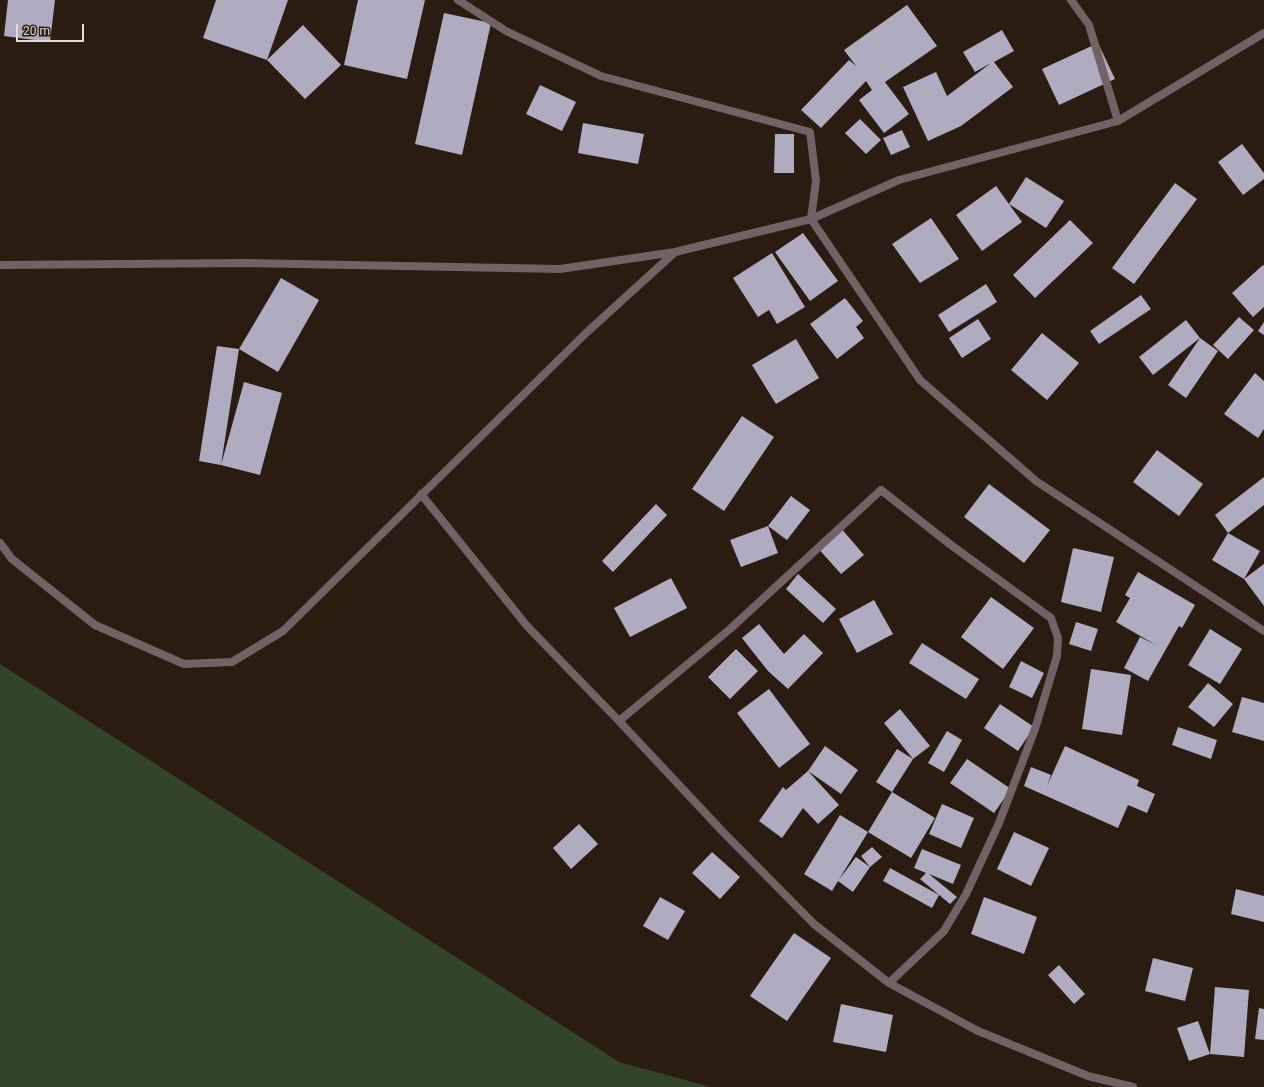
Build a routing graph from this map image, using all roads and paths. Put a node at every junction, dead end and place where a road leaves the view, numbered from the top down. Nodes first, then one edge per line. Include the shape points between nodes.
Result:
1 (458, 0) edge
2 (1071, 0) edge
3 (1264, 33) edge
4 (1118, 121) junction
5 (811, 219) junction
6 (675, 252) junction
7 (0, 265) edge
8 (421, 494) junction
9 (0, 543) edge
10 (1264, 631) edge
11 (619, 721) junction
12 (889, 983) junction
13 (1134, 1087) edge

1 - 5 street via 506,31 601,76 810,132 816,181
2 - 4 street via 1089,25
3 - 4 street
4 - 5 street via 899,180
5 - 6 street
5 - 10 street via 920,380 1036,481
6 - 7 street via 560,270 246,263
6 - 8 street via 585,334
8 - 9 street via 283,631 232,662 184,664 95,625 12,558
8 - 11 street via 526,626
11 - 12 street via 814,924
11 - 12 street via 730,629 881,490 1051,618 1058,638 1058,656 1035,730 998,823 966,894 944,931
12 - 13 street via 978,1032 1088,1076

